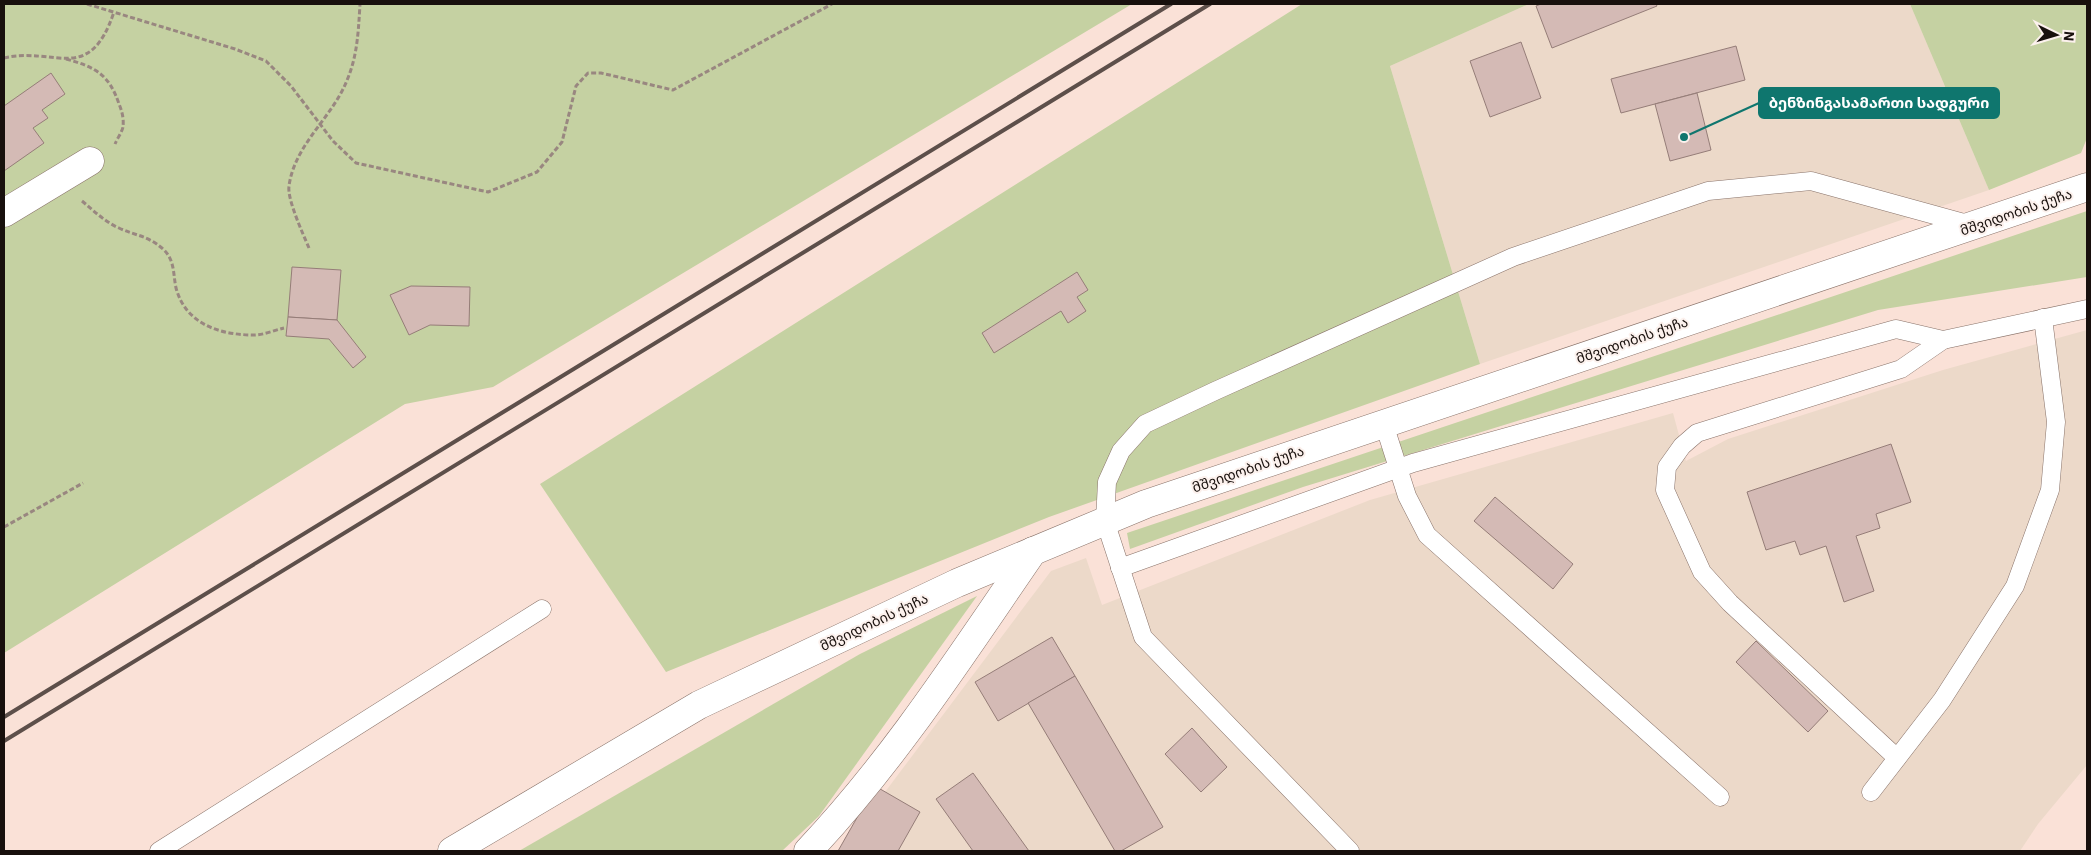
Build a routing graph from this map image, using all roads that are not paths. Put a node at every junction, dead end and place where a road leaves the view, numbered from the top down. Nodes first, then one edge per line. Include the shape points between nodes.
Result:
1 (90, 161) road end
2 (2087, 187) edge
3 (4, 213) edge
4 (1974, 226) junction
5 (2087, 309) edge
6 (2043, 318) junction
7 (1943, 340) junction
8 (1384, 424) junction
9 (1398, 468) junction
10 (1104, 521) junction
11 (1033, 551) junction
12 (1120, 568) junction
13 (542, 609) dead end
14 (1898, 758) junction
15 (1871, 792) dead end
16 (1720, 797) dead end
17 (159, 851) edge
18 (452, 851) edge
19 (808, 851) edge
20 (1350, 851) edge

1 - 3 main road
2 - 4 main road, მშვიდობის ქუჩა
4 - 8 main road, მშვიდობის ქუჩა
4 - 10 lane via 1811,181 1708,191 1689,197 1513,257 1145,424 1122,451 1107,482
5 - 6 lane
6 - 7 lane
6 - 14 lane via 2056,422 2050,490 2015,586 1942,700
7 - 9 lane via 1896,330
7 - 14 lane via 1901,369 1697,433 1682,446 1668,467 1665,490 1702,572 1730,603
8 - 9 lane
8 - 10 main road, მშვიდობის ქუჩა
9 - 12 lane
9 - 16 lane via 1407,496 1427,536
10 - 11 main road, მშვიდობის ქუჩა
10 - 12 lane
11 - 18 main road, მშვიდობის ქუჩა via 957,583 699,704
11 - 19 main road via 925,709 844,814
12 - 20 lane via 1143,637
13 - 17 lane
14 - 15 lane

